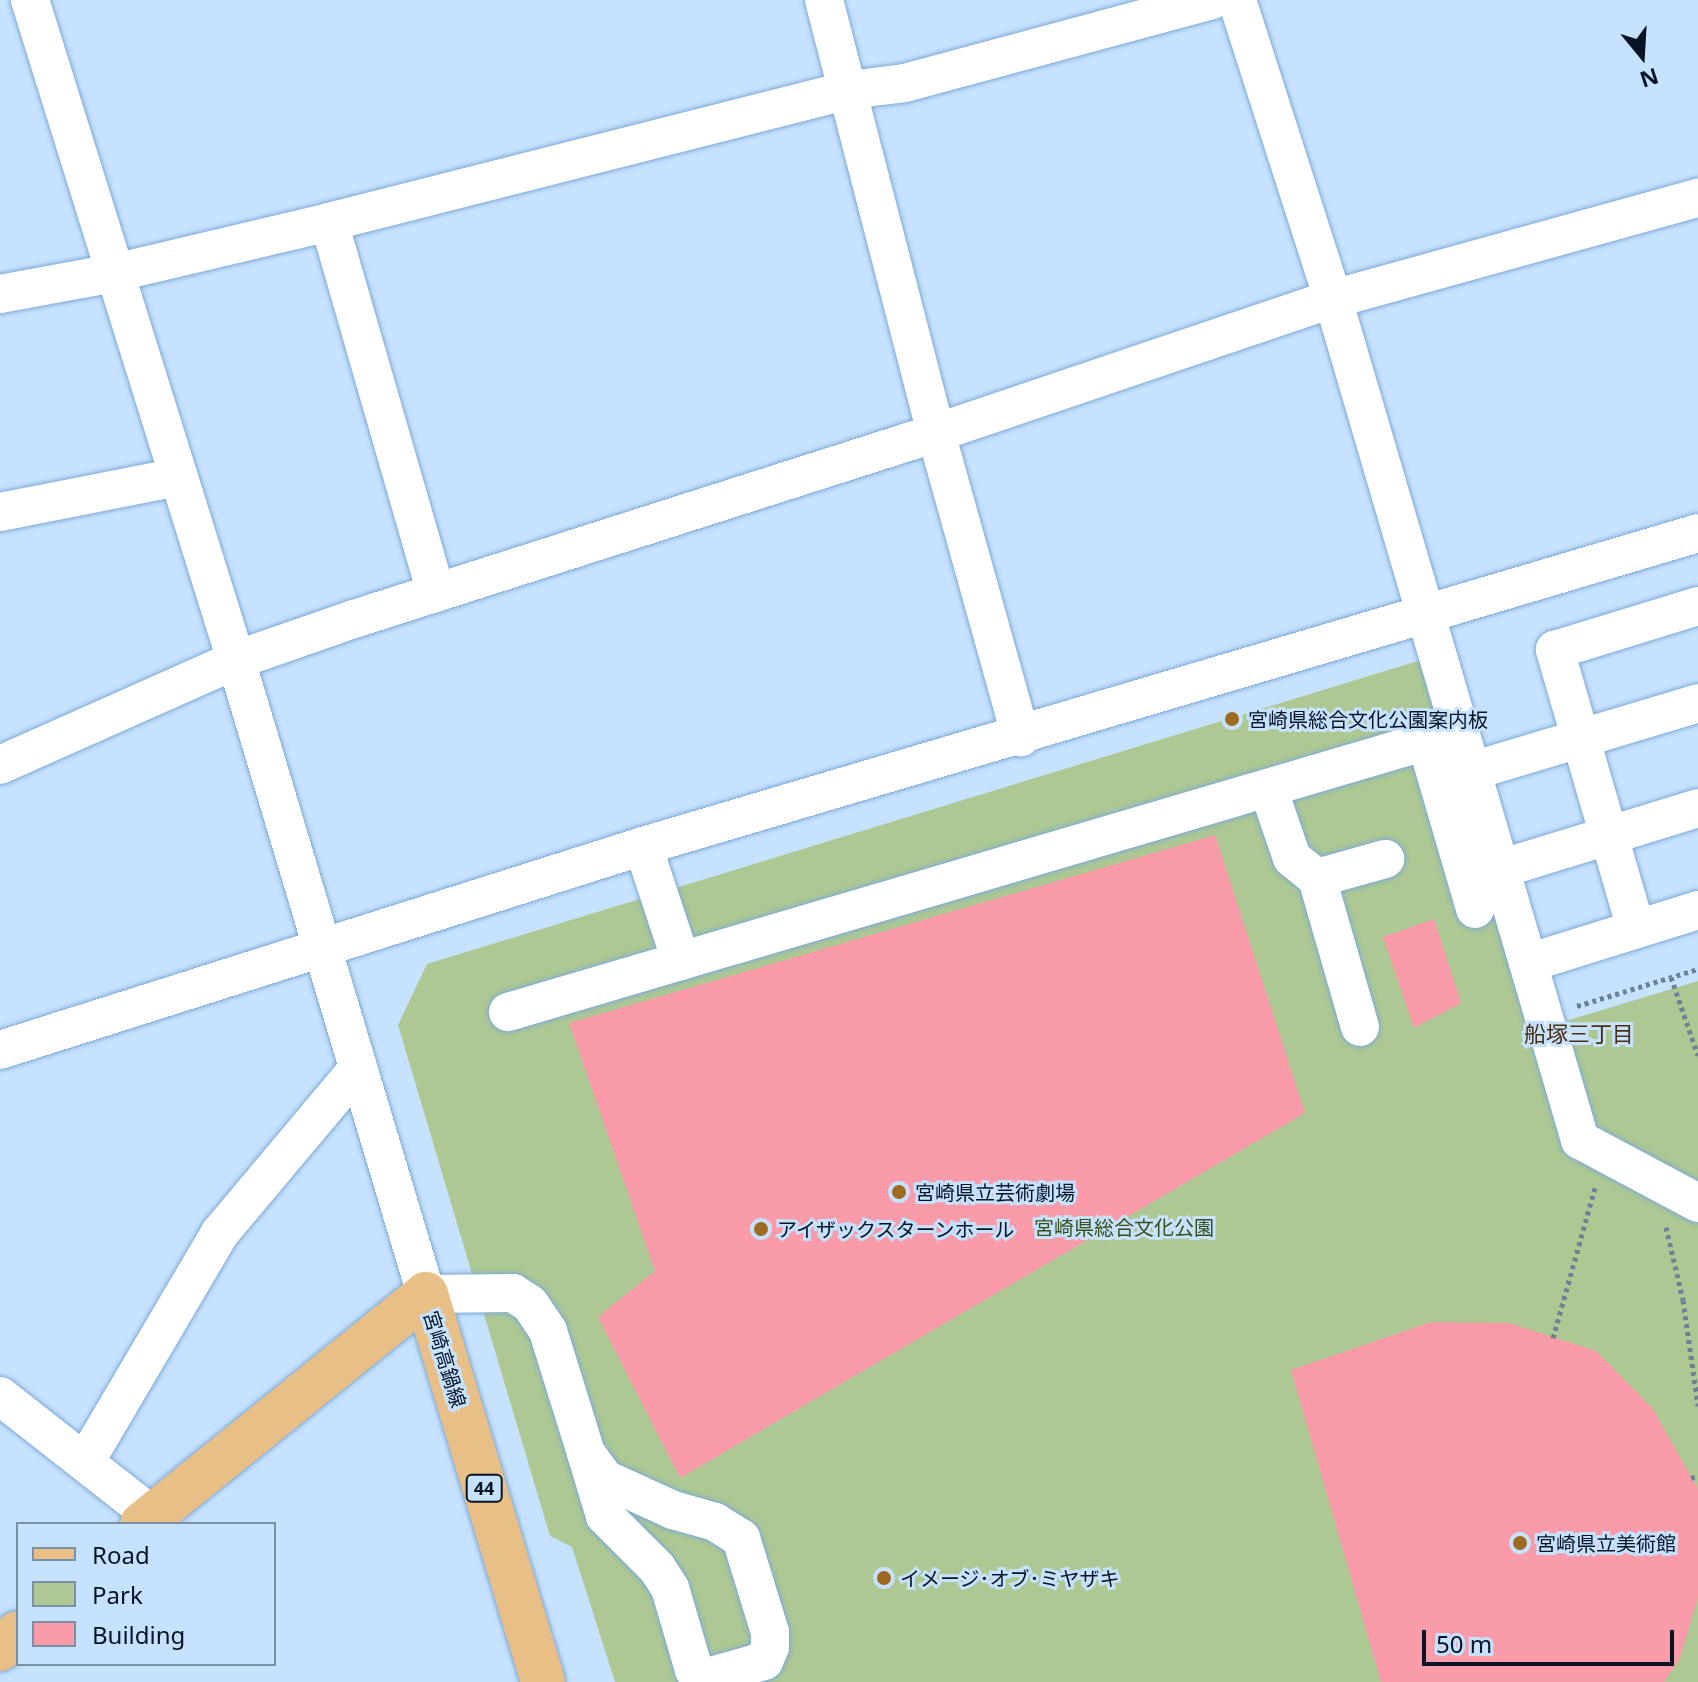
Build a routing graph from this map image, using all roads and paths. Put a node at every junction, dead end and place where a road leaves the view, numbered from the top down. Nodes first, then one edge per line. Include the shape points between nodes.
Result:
1 (30, 0) edge
2 (824, 0) edge
3 (1212, 0) edge
4 (1237, 0) edge
5 (849, 90) junction
6 (1698, 198) edge
7 (329, 222) junction
8 (114, 273) junction
9 (0, 294) edge
10 (1333, 299) junction
11 (936, 433) junction
12 (179, 477) junction
13 (0, 512) edge
14 (1698, 533) edge
15 (436, 593) junction
16 (1698, 606) edge
17 (1427, 615) junction
18 (236, 660) junction
19 (1698, 703) edge
20 (1443, 736) junction
21 (1021, 737) junction
22 (1581, 738) junction
23 (0, 765) edge
24 (1472, 771) junction
25 (1268, 788) junction
26 (1698, 808) edge
27 (1609, 835) junction
28 (643, 846) junction
29 (1385, 859) dead end
30 (1500, 869) junction
31 (1317, 878) junction
32 (1475, 909) dead end
33 (1698, 910) edge
34 (1636, 929) junction
35 (319, 947) junction
36 (681, 961) junction
37 (1528, 963) junction
38 (1698, 969) edge
39 (1671, 977) junction
40 (508, 1012) dead end
41 (1543, 1017) junction
42 (1360, 1027) dead end
43 (0, 1050) edge
44 (1698, 1056) edge
45 (356, 1071) junction
46 (1605, 1153) junction
47 (1653, 1180) junction
48 (1696, 1197) edge
49 (426, 1294) junction
50 (1553, 1338) dead end
51 (0, 1396) edge
52 (1698, 1406) edge
53 (586, 1453) junction
54 (85, 1462) junction
55 (147, 1519) edge
56 (16, 1635) edge
57 (0, 1649) edge
58 (543, 1682) edge

1 - 8 street
2 - 5 street
3 - 5 street via 905,83
4 - 10 street
5 - 7 street
5 - 11 street
6 - 10 street
7 - 8 street
7 - 15 street
8 - 9 street
8 - 12 street
10 - 11 street
10 - 17 street
11 - 15 street
11 - 21 street
12 - 13 street
12 - 18 street
14 - 17 street
15 - 18 street
16 - 22 street via 1555,650
17 - 20 street
17 - 21 street
18 - 23 street
18 - 35 street
19 - 22 street
20 - 24 street
20 - 25 street
20 - 32 street
21 - 28 street
22 - 24 street
22 - 27 street
24 - 30 street
25 - 31 street via 1292,858
25 - 36 street
26 - 27 street
27 - 30 street
27 - 34 street
28 - 35 street
28 - 36 street
29 - 31 street
30 - 37 street
31 - 42 street
33 - 34 street
34 - 37 street
35 - 43 street
35 - 45 street
36 - 40 street
37 - 41 street
38 - 39 path
39 - 41 path
39 - 44 path
41 - 46 street via 1580,1140
45 - 49 street
45 - 54 street via 220,1233
46 - 47 street
46 - 50 path
47 - 48 street
47 - 52 path via 1683,1300
49 - 53 street via 513,1293 530,1304 548,1331
49 - 55 main road, 宮崎高鍋線
49 - 58 main road, 宮崎高鍋線 / 44
51 - 54 street
53 - 53 street via 605,1479 619,1488 715,1522 741,1538 770,1632 764,1661 708,1677 694,1670 670,1588 605,1516
54 - 55 street
56 - 57 main road

